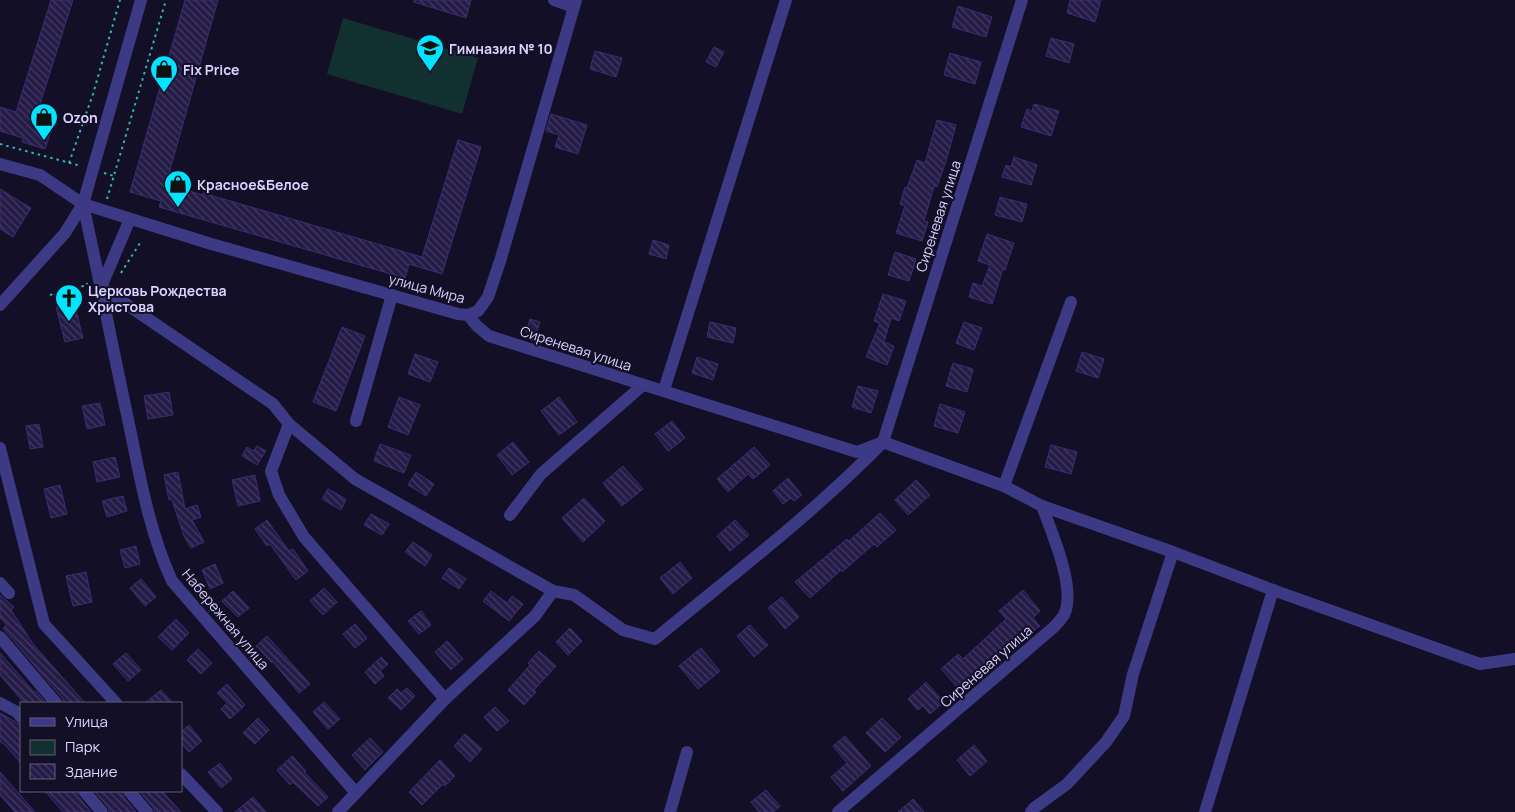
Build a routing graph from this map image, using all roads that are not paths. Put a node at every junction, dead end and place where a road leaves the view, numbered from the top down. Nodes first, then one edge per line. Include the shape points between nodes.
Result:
1 (141, 0) edge
2 (554, 0) edge
3 (786, 0) edge
4 (1022, 0) edge
5 (575, 3) edge
6 (0, 164) edge
7 (83, 204) junction
8 (130, 219) junction
9 (102, 287) junction
10 (392, 295) junction
11 (1071, 302) dead end
12 (0, 305) edge
13 (468, 315) junction
14 (643, 384) junction
15 (664, 390) junction
16 (356, 421) dead end
17 (289, 424) junction
18 (883, 442) junction
19 (0, 448) edge
20 (1004, 486) junction
21 (1042, 506) junction
22 (510, 515) dead end
23 (1173, 552) junction
24 (0, 583) edge
25 (553, 590) junction
26 (1274, 590) junction
27 (9, 593) dead end
28 (0, 637) edge
29 (1515, 659) edge
30 (445, 699) junction
31 (55, 702) edge
32 (115, 702) edge
33 (0, 703) edge
34 (20, 716) edge
35 (687, 752) dead end
36 (182, 775) edge
37 (85, 792) edge
38 (130, 792) edge
39 (356, 793) junction
40 (102, 812) edge
41 (147, 812) edge
42 (217, 812) edge
43 (338, 812) edge
44 (670, 812) edge
45 (838, 812) edge
46 (1031, 812) edge
47 (1205, 812) edge

1 - 7 street
2 - 5 street
3 - 15 street
4 - 18 street, Сиреневая улица
5 - 13 street, улица Мира via 488,297 478,311
6 - 7 street, улица Мира via 40,175
7 - 8 street, улица Мира
7 - 9 street, Набережная улица
7 - 12 street via 64,232
8 - 9 street
8 - 10 street, улица Мира
9 - 17 street via 273,404
9 - 39 street, Набережная улица via 145,504 172,581
10 - 13 street, улица Мира
10 - 16 street
11 - 20 street
13 - 14 street, Сиреневая улица via 489,336
14 - 15 street, Сиреневая улица
14 - 22 street via 541,474
15 - 18 street, Сиреневая улица via 857,452
17 - 25 street via 355,479
17 - 30 street via 271,471 280,495 304,537
18 - 20 street
18 - 25 street, Сиреневая улица via 771,544 655,639 623,630 574,594
19 - 32 street via 44,624
20 - 21 street
21 - 23 street
21 - 45 street, Сиреневая улица via 1061,558 1067,599 1064,614 1054,628
23 - 26 street
23 - 46 street via 1133,674 1124,716 1106,742 1067,784
24 - 27 street
25 - 30 street via 535,616
26 - 29 street via 1480,664
26 - 47 street
28 - 31 street
30 - 39 street
33 - 34 street
35 - 44 street
36 - 42 street
37 - 40 street
38 - 41 street
39 - 43 street

